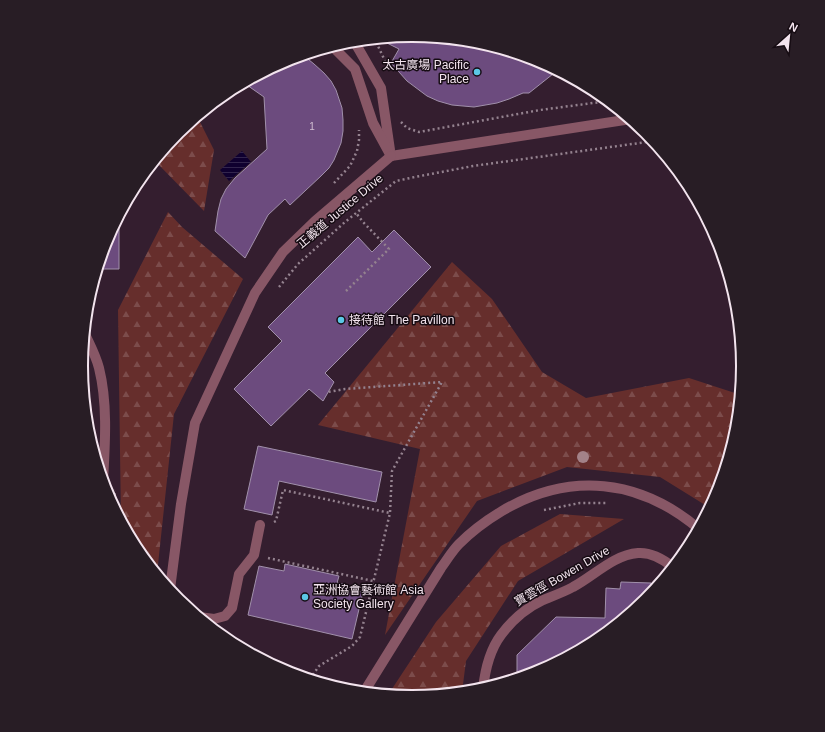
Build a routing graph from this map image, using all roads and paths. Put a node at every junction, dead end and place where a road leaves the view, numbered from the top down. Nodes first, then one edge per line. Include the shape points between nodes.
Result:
1 (357, 47) edge
2 (337, 51) edge
3 (599, 101) edge
4 (624, 120) edge
5 (407, 128) dead end
6 (647, 142) edge
7 (391, 156) junction
8 (356, 213) junction
9 (279, 288) dead end
10 (346, 291) dead end
11 (89, 343) edge
12 (328, 392) dead end
13 (104, 462) edge
14 (609, 503) dead end
15 (539, 512) dead end
16 (390, 513) junction
17 (260, 525) joint
18 (694, 525) edge
19 (254, 555) junction
20 (669, 564) edge
21 (373, 581) junction
22 (171, 582) edge
23 (215, 623) edge
24 (313, 675) edge
25 (484, 682) edge
26 (367, 687) edge

1 - 7 street via 381,88
2 - 7 street via 355,69 373,124
3 - 5 path via 418,132
4 - 7 street
6 - 8 path, 正義道 Justice Drive via 473,166 396,181
7 - 22 street via 283,252 255,293 194,423
8 - 9 path, 正義道 Justice Drive via 298,264
8 - 10 path via 389,249
11 - 13 street via 102,383
12 - 16 path via 442,382 392,471
14 - 15 path via 580,503
16 - 17 path via 283,490 276,521
16 - 21 path
17 - 19 street
18 - 26 street via 656,501 622,489 604,486 567,486 512,505 475,530 450,555
19 - 21 path
19 - 23 street via 239,574 232,608
20 - 25 street, 寶雲徑 Bowen Drive via 645,553 623,557 574,587 534,605 514,620 493,646
21 - 24 path via 360,637 352,646 320,666

